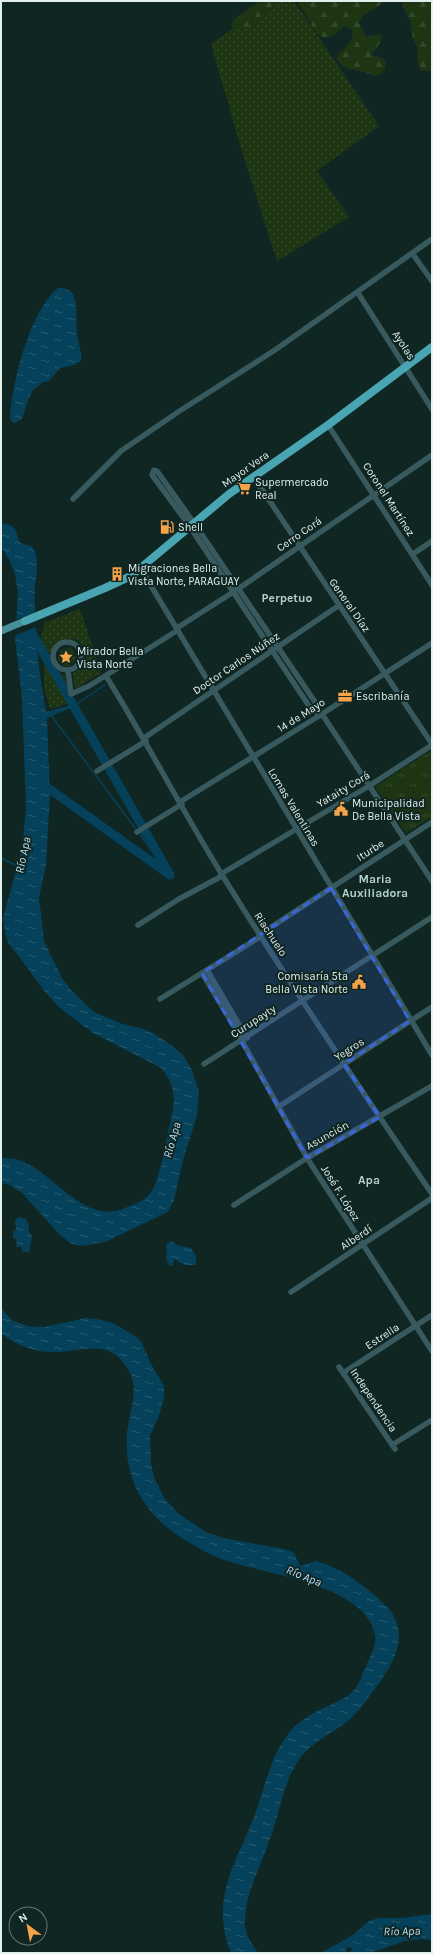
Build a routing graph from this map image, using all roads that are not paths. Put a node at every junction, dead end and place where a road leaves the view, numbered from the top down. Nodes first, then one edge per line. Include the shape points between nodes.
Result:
1 (432, 239) edge
2 (412, 253) junction
3 (432, 281) edge
4 (358, 293) junction
5 (432, 347) edge
6 (406, 367) junction
7 (432, 409) edge
8 (328, 425) junction
9 (432, 455) edge
10 (253, 476) junction
11 (374, 495) junction
12 (73, 499) dead end
13 (192, 525) junction
14 (432, 541) edge
15 (299, 546) junction
16 (413, 554) junction
17 (141, 569) junction
18 (432, 585) edge
19 (236, 591) junction
20 (338, 606) junction
21 (25, 621) joint
22 (177, 629) junction
23 (2, 631) edge
24 (432, 643) edge
25 (275, 649) junction
26 (68, 670) junction
27 (386, 673) junction
28 (108, 679) junction
29 (214, 690) junction
30 (321, 715) junction
31 (145, 739) junction
32 (432, 744) edge
33 (253, 757) junction
34 (97, 771) dead end
35 (368, 786) junction
36 (181, 803) junction
37 (432, 822) edge
38 (296, 829) junction
39 (137, 832) dead end
40 (405, 840) junction
41 (222, 875) junction
42 (432, 881) edge
43 (331, 888) junction
44 (432, 916) edge
45 (138, 925) dead end
46 (260, 936) junction
47 (371, 955) junction
48 (204, 971) junction
49 (160, 999) dead end
50 (302, 1000) junction
51 (432, 1007) edge
52 (410, 1021) junction
53 (244, 1040) junction
54 (432, 1055) edge
55 (204, 1064) dead end
56 (344, 1064) junction
57 (432, 1086) edge
58 (278, 1107) junction
59 (380, 1117) junction
60 (306, 1158) junction
61 (432, 1194) edge
62 (432, 1198) edge
63 (234, 1205) dead end
64 (362, 1246) junction
65 (291, 1292) dead end
66 (432, 1315) edge
67 (415, 1326) junction
68 (432, 1351) edge
69 (339, 1367) dead end
70 (343, 1373) junction
71 (432, 1420) edge

1 - 2 street
2 - 3 street
2 - 4 street
4 - 6 street, Ayolas
4 - 12 street via 121,451
5 - 6 highway, Mayor Vera
6 - 7 street, Ayolas
6 - 8 highway, Mayor Vera
8 - 10 highway, Mayor Vera
8 - 11 street, Coronel Martínez
9 - 11 street, Cerro Corá
10 - 13 highway, Mayor Vera
10 - 15 street, General Díaz
11 - 15 street, Cerro Corá
11 - 16 street, Coronel Martínez
13 - 13 street via 157,471 152,471 152,475
13 - 17 highway, Mayor Vera
13 - 19 street
14 - 16 street
15 - 19 street, Cerro Corá
15 - 20 street, General Díaz
16 - 18 street, Coronel Martínez
17 - 21 highway, Mayor Vera via 119,582
17 - 22 street, Lomas Valentinas
19 - 22 street, Cerro Corá
19 - 25 street
20 - 25 street, Doctor Carlos Núñez
20 - 27 street, General Díaz
21 - 23 main road
22 - 28 street, Cerro Corá
22 - 29 street, Lomas Valentinas
24 - 27 street, 14 de Mayo
25 - 29 street, Doctor Carlos Núñez
25 - 30 street via 309,706
26 - 26 street via 77,666 81,658 76,645 67,642 56,649 53,657 60,668
26 - 28 street, Cerro Corá via 71,694
27 - 30 street, 14 de Mayo
27 - 32 street, General Díaz
28 - 31 street, Riachuelo
29 - 31 street, Doctor Carlos Núñez
29 - 33 street, Lomas Valentinas
30 - 33 street, 14 de Mayo
30 - 35 street
31 - 34 street, Doctor Carlos Núñez
31 - 36 street, Riachuelo
32 - 35 street, Yataity Corá
33 - 36 street, 14 de Mayo
33 - 38 street, Lomas Valentinas
35 - 38 street, Yataity Corá
35 - 40 street
36 - 39 street, 14 de Mayo
36 - 41 street, Riachuelo
37 - 40 street, Iturbe
38 - 41 street, Yataity Corá
38 - 43 street, Lomas Valentinas
40 - 42 street
40 - 43 street, Iturbe
41 - 45 street, Yataity Corá
41 - 46 street, Riachuelo
43 - 46 street, Iturbe
43 - 47 street, Lomas Valentinas
44 - 47 street, Curupayty
46 - 48 street, Iturbe
46 - 50 street, Riachuelo
47 - 50 street, Curupayty
47 - 52 street, Lomas Valentinas
48 - 49 street, Iturbe
48 - 53 street, José F. López
50 - 53 street, Curupayty
50 - 56 street, Riachuelo
51 - 52 street, Yegros
52 - 54 street, Lomas Valentinas
52 - 56 street, Yegros
53 - 55 street, Curupayty
53 - 58 street, José F. López
56 - 58 street, Yegros
56 - 59 street, Riachuelo
57 - 59 street, Asunción
58 - 60 street, José F. López
59 - 60 street, Asunción
59 - 61 street, Riachuelo
60 - 63 street, Asunción
60 - 64 street, José F. López
62 - 64 street, Alberdí
64 - 65 street, Alberdí
64 - 67 street, José F. López
66 - 67 street, Estrella
67 - 68 street, José F. López
67 - 70 street, Estrella
69 - 70 street, Independencia
70 - 71 street, Independencia via 394,1447

